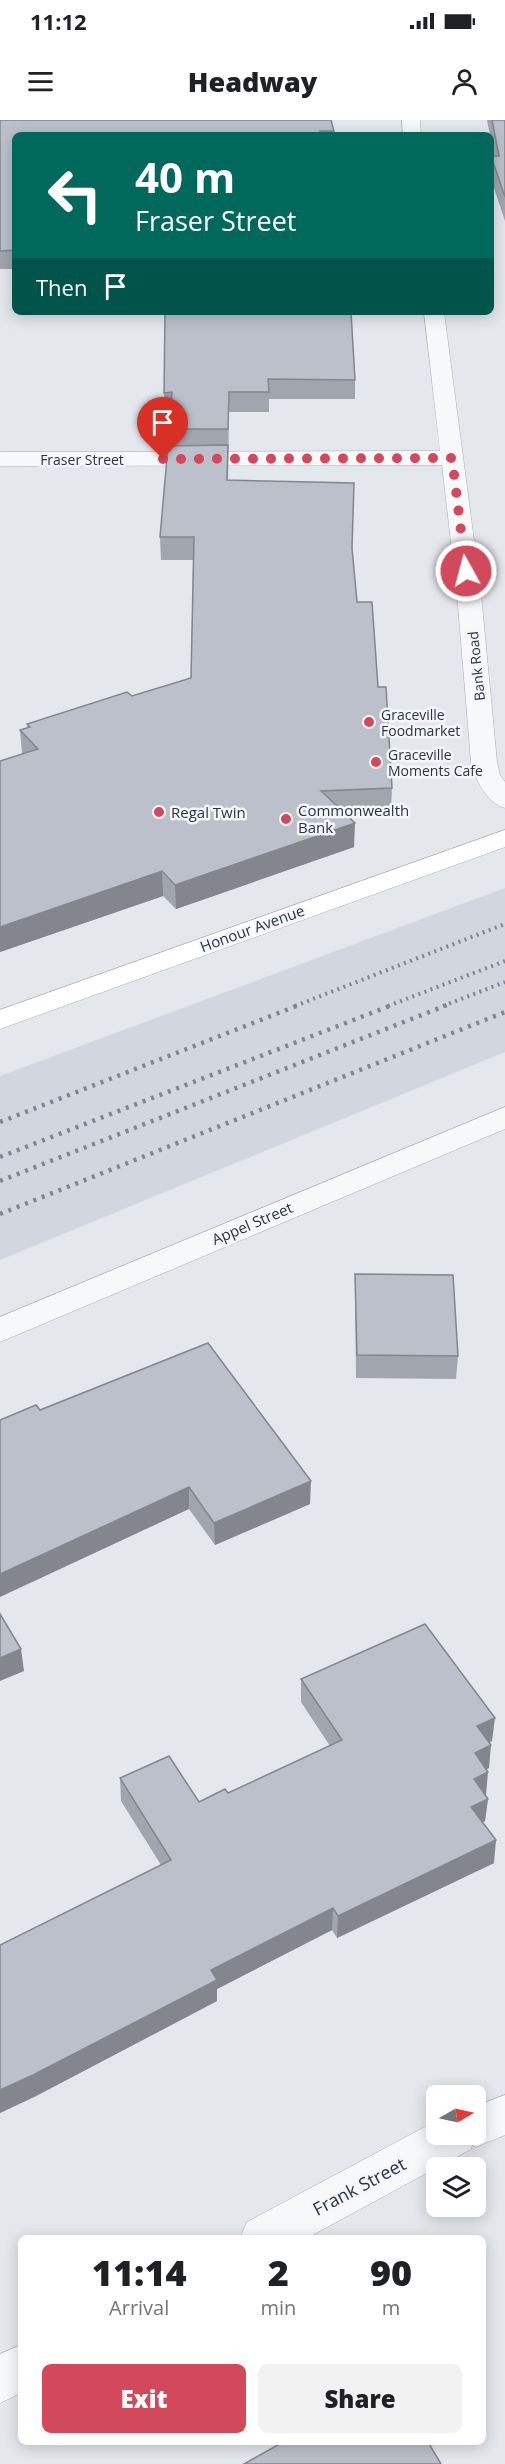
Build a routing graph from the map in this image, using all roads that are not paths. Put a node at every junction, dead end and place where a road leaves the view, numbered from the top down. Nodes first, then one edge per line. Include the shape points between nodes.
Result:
1 (434, 315) edge
2 (452, 458) junction
3 (0, 459) edge
4 (505, 800) edge
5 (505, 838) edge
6 (0, 1020) edge
7 (505, 1117) edge
8 (0, 1330) edge
9 (505, 2115) edge
10 (486, 2122) edge
11 (435, 2145) edge
12 (269, 2235) edge
13 (18, 2370) edge
14 (0, 2379) edge

1 - 2 street, Bank Road
2 - 3 street, Fraser Street
2 - 4 street, Bank Road via 482,713 484,762 493,786
5 - 6 main road, Honour Avenue
7 - 8 street, Appel Street
9 - 10 street
11 - 12 street, Frank Street
13 - 14 street

